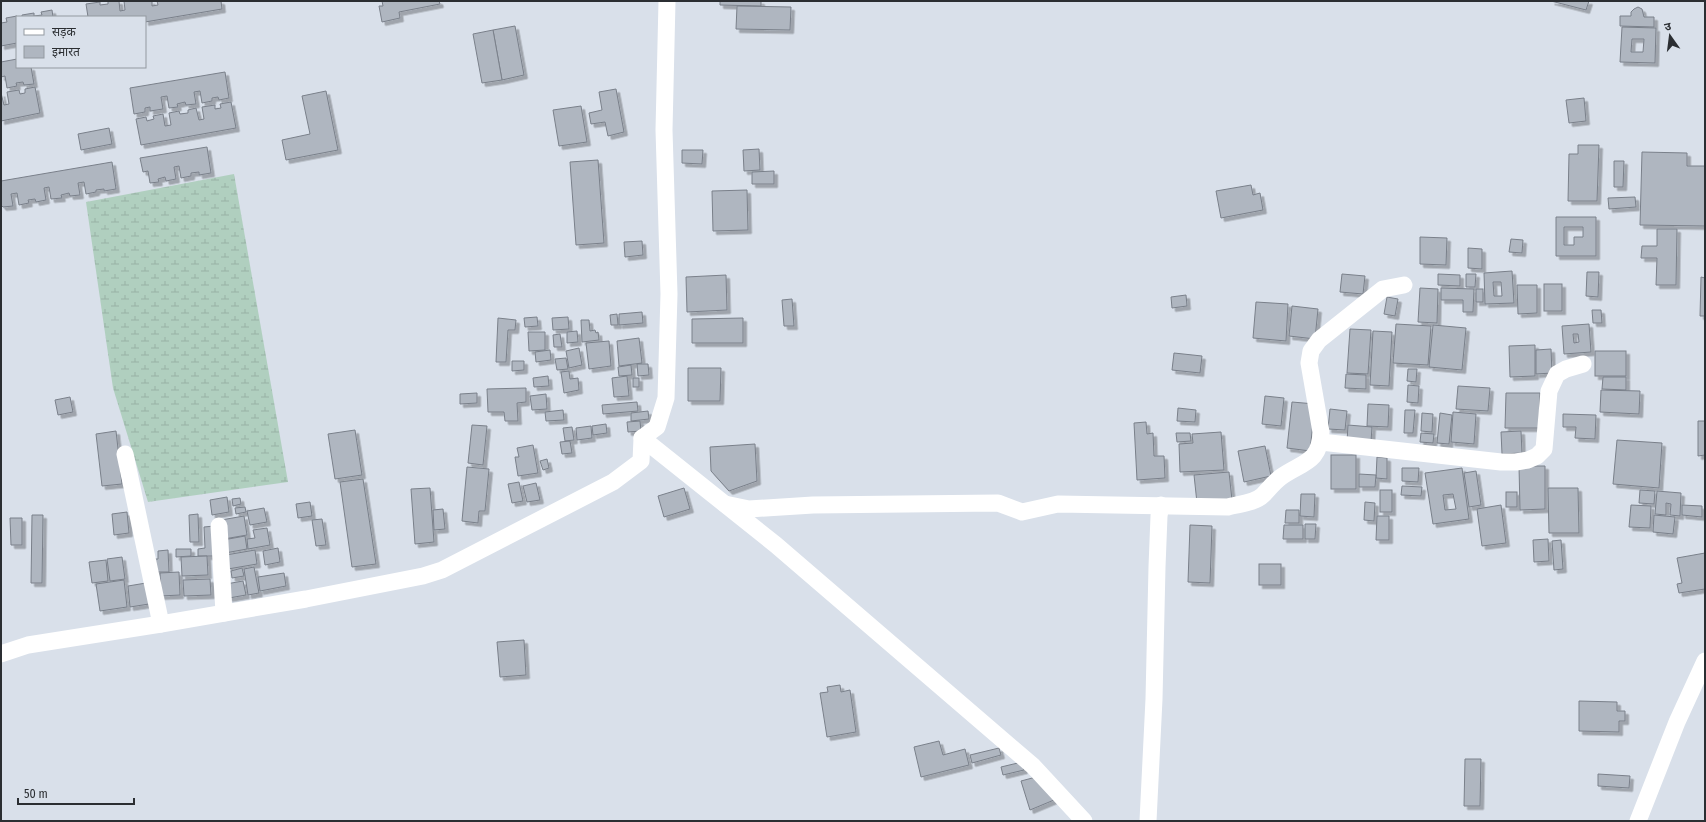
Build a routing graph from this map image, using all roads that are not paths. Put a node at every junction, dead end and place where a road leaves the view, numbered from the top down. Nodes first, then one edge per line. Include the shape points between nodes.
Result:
1 (667, 1) edge
2 (1404, 285) dead end
3 (1583, 364) dead end
4 (642, 438) junction
5 (1321, 442) junction
6 (125, 454) dead end
7 (725, 504) junction
8 (1161, 505) junction
9 (219, 526) dead end
10 (224, 613) junction
11 (161, 624) junction
12 (1, 654) edge
13 (1705, 661) edge
14 (1084, 821) edge
15 (1148, 821) edge
16 (1638, 821) edge

1 - 4 street via 664,130 669,294 666,398 657,427
2 - 5 street via 1383,289 1320,340 1311,351 1309,363
3 - 5 street via 1556,374 1549,391 1544,449 1528,460 1501,462
4 - 7 street
4 - 10 street via 641,461 613,482 442,570 402,581
5 - 8 street via 1312,458 1280,478 1262,496 1253,501 1228,507
6 - 11 street
7 - 8 street via 749,509 813,505 998,503 1022,512 1058,504
7 - 14 street via 1033,766
8 - 15 street
9 - 10 street
10 - 11 street
11 - 12 street via 28,645
13 - 16 street

